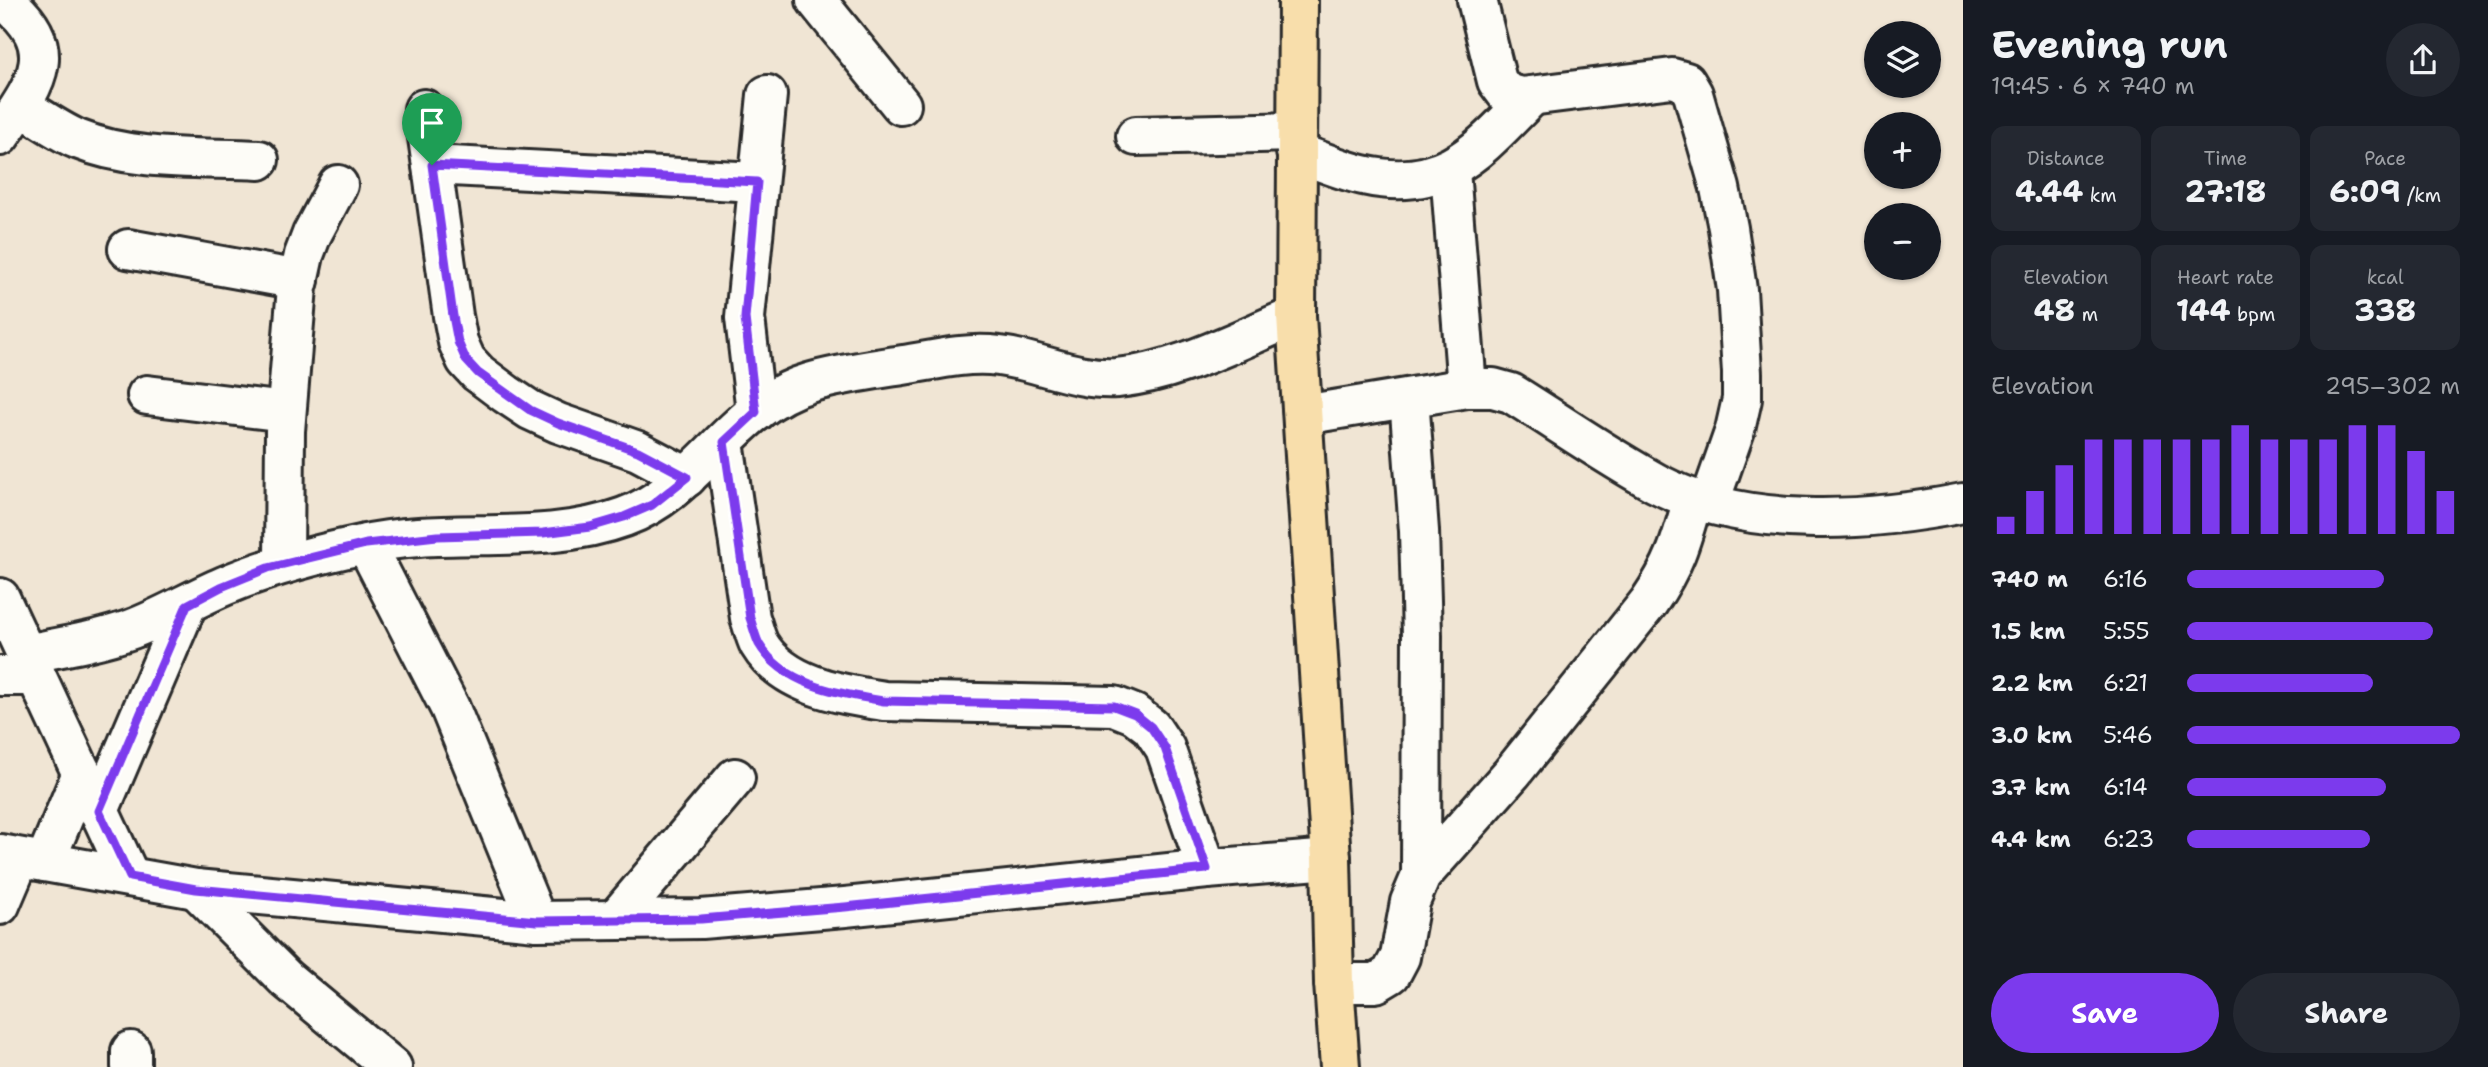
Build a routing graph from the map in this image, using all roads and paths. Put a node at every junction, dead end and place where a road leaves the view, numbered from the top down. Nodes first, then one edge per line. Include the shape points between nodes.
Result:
1 (816, 0) edge
2 (1298, 0) edge
3 (1477, 0) edge
4 (6, 1) edge
5 (767, 95) dead end
6 (1532, 96) junction
7 (901, 105) dead end
8 (424, 109) dead end
9 (10, 121) edge
10 (1136, 136) dead end
11 (1296, 142) junction
12 (259, 160) dead end
13 (432, 165) junction
14 (1450, 170) junction
15 (757, 182) junction
16 (338, 185) dead end
17 (128, 249) dead end
18 (299, 280) junction
19 (1296, 316) junction
20 (1467, 387) junction
21 (147, 395) dead end
22 (1409, 398) junction
23 (286, 412) junction
24 (756, 412) junction
25 (1303, 415) junction
26 (724, 442) junction
27 (687, 477) junction
28 (1701, 501) junction
29 (1963, 503) edge
30 (366, 544) junction
31 (284, 564) junction
32 (0, 598) edge
33 (187, 605) junction
34 (21, 669) edge
35 (82, 774) junction
36 (735, 778) dead end
37 (99, 811) junction
38 (22, 858) edge
39 (1331, 859) junction
40 (1207, 869) junction
41 (1421, 876) junction
42 (130, 877) junction
43 (196, 889) junction
44 (0, 905) edge
45 (615, 920) junction
46 (537, 921) junction
47 (1334, 983) junction
48 (378, 1063) edge
49 (1338, 1066) edge

1 - 7 street
2 - 11 highway
3 - 6 street via 1497,81 1506,93
4 - 9 street via 22,14 41,58 36,80
5 - 15 street
6 - 14 street via 1480,148
6 - 28 street via 1672,78 1686,82 1693,94 1728,228 1742,373 1735,430
8 - 13 street
9 - 12 street via 140,155
10 - 11 street
11 - 14 street via 1362,175 1419,179
11 - 19 highway
13 - 15 street
13 - 27 street via 453,316 466,360 530,410 638,451
14 - 20 street
15 - 24 street via 745,318
16 - 18 street via 312,234
17 - 18 street
18 - 23 street
19 - 24 street via 1146,374 1079,376 989,355 950,358 806,384
19 - 25 highway
20 - 22 street
20 - 28 street via 1511,393 1656,483
21 - 23 street
22 - 25 street
22 - 41 street via 1420,557
23 - 31 street
24 - 26 street
25 - 39 highway
26 - 27 street
26 - 40 street via 750,618 759,644 775,662 819,687 884,701 1114,706 1135,714 1165,748
27 - 30 street via 652,505 590,527
28 - 29 street via 1778,516 1837,518 1910,513
28 - 41 street via 1668,575 1649,602 1512,773
30 - 31 street
30 - 46 street via 450,708
31 - 33 street
32 - 34 street
33 - 34 street
33 - 37 street
34 - 35 street
35 - 37 street
35 - 38 street
36 - 45 street
37 - 42 street
38 - 42 street
38 - 44 street
39 - 40 street
39 - 47 highway
40 - 45 street via 845,907 701,919
41 - 47 street via 1410,902 1400,957 1391,974 1376,983
42 - 43 street
43 - 46 street
43 - 48 street
45 - 46 street
47 - 49 highway

